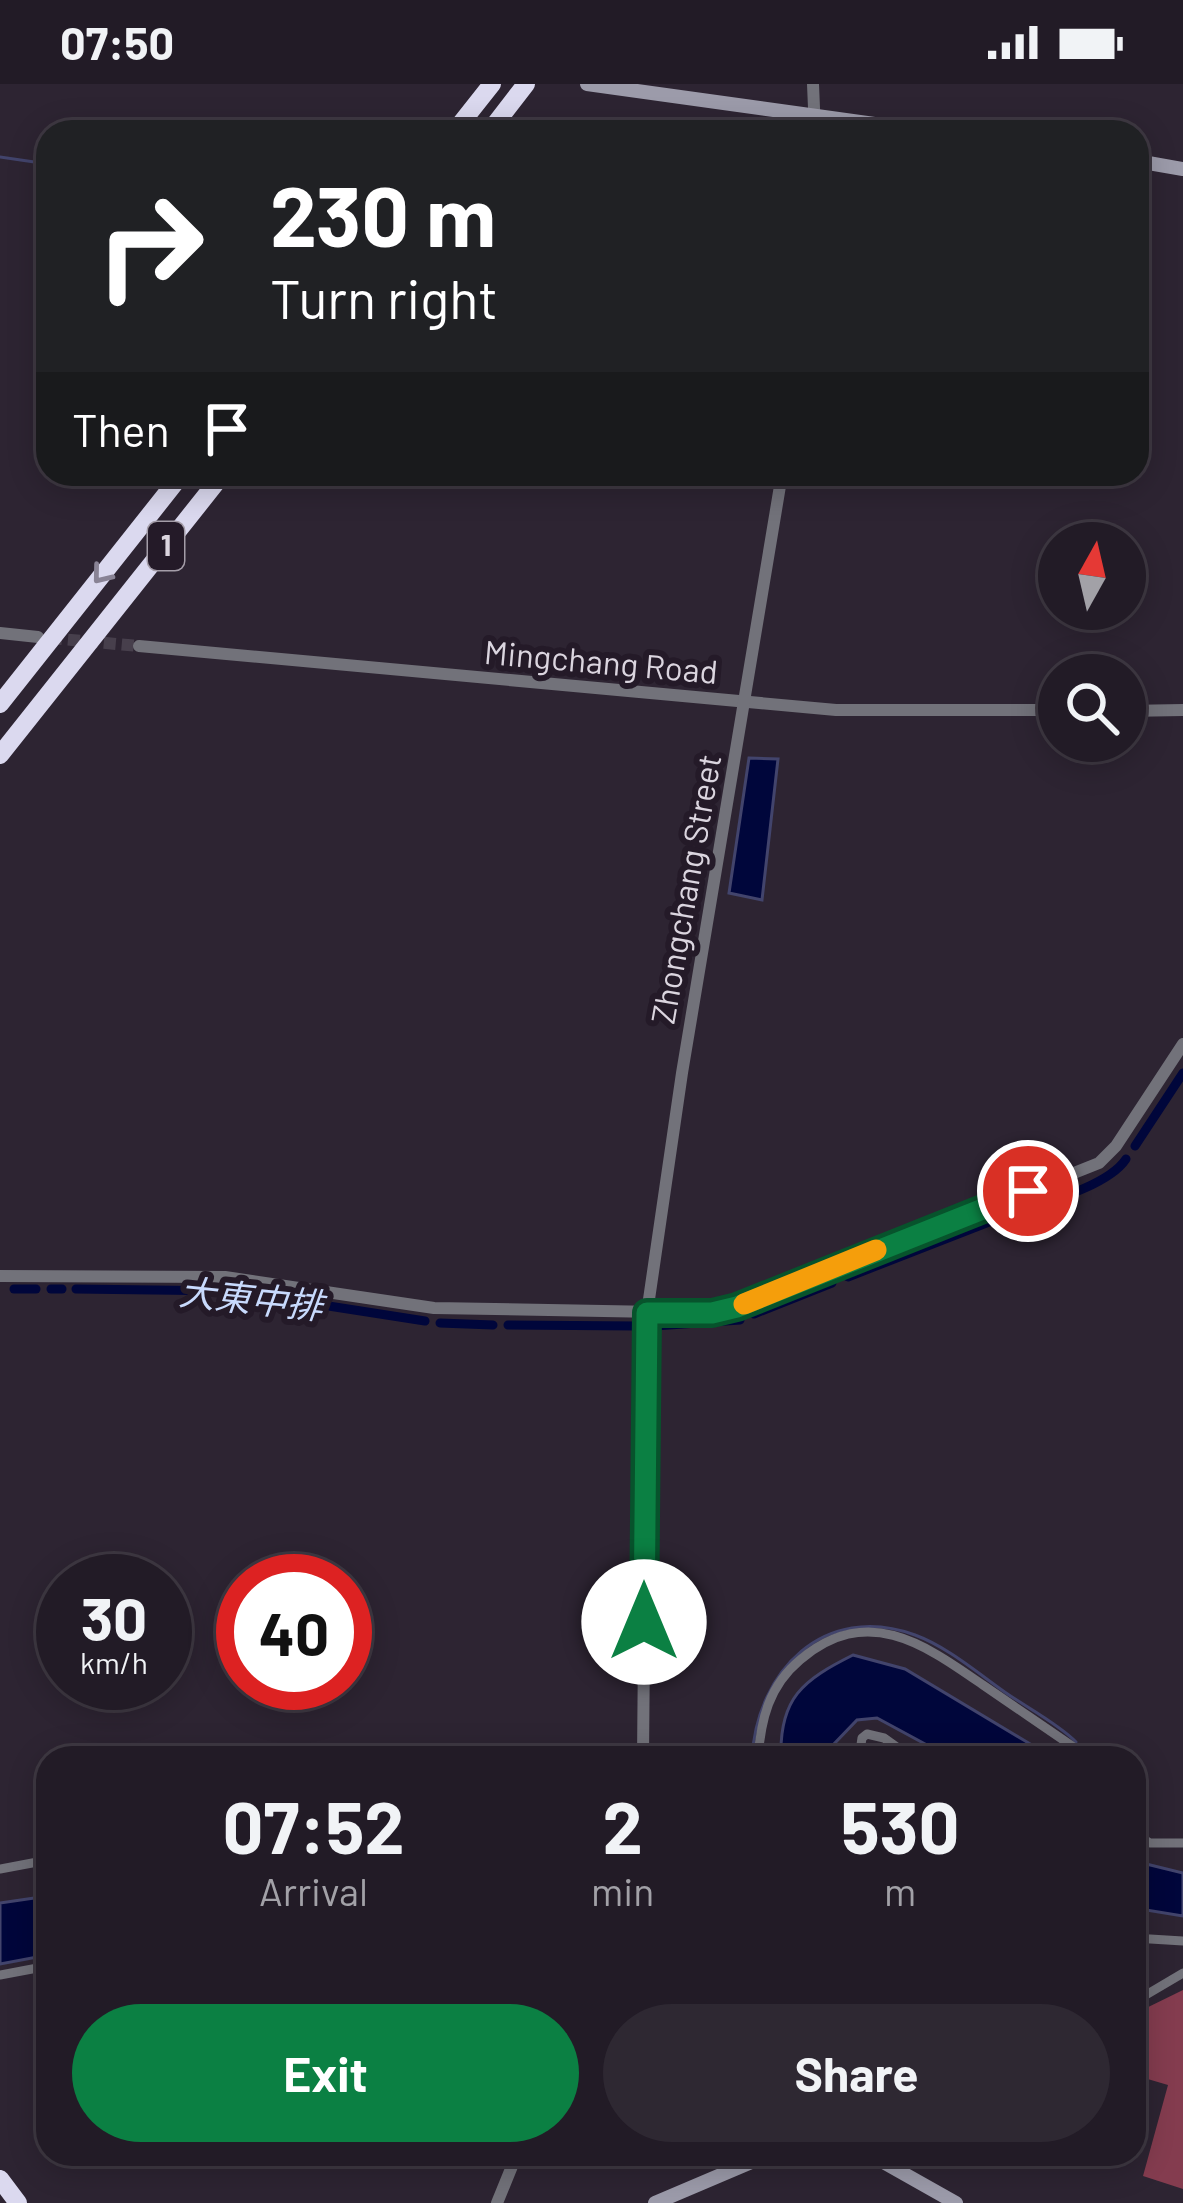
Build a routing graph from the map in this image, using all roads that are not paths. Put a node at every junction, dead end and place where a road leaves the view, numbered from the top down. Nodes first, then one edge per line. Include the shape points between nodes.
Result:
1 (526, 84) edge
2 (587, 84) edge
3 (813, 84) edge
4 (487, 90) edge
5 (463, 120) edge
6 (498, 120) edge
7 (787, 120) edge
8 (815, 120) edge
9 (1149, 163) edge
10 (1183, 170) edge
11 (172, 486) edge
12 (214, 486) edge
13 (780, 486) edge
14 (3, 638) edge
15 (139, 646) tunnel mouth
16 (35, 653) junction
17 (74, 665) junction
18 (0, 701) edge
19 (744, 702) junction
20 (1038, 710) edge
21 (1183, 710) edge
22 (1146, 711) edge
23 (0, 755) edge
24 (0, 769) edge
25 (1183, 1044) edge
26 (0, 1276) edge
27 (647, 1313) junction
28 (643, 1746) edge
29 (760, 1746) edge
30 (861, 1746) edge
31 (895, 1746) edge
32 (1072, 1746) edge
33 (1146, 1840) edge
34 (1183, 1843) edge
35 (36, 1862) edge
36 (0, 1869) edge
37 (1146, 1939) edge
38 (1183, 1941) edge
39 (36, 1968) edge
40 (1183, 1973) edge
41 (0, 1975) edge
42 (1146, 1995) edge
43 (512, 2166) edge
44 (742, 2166) edge
45 (890, 2166) edge
46 (0, 2179) edge
47 (17, 2203) edge
48 (497, 2203) edge
49 (655, 2203) edge
50 (956, 2203) edge

1 - 6 highway
2 - 7 main road
3 - 8 street
4 - 5 highway
9 - 10 main road
11 -> 16 highway, 1
12 - 17 highway, 1
13 - 19 street, Zhongchang Street
14 - 16 street
15 - 19 street, Mingchang Road
16 - 18 highway
17 - 23 highway, 1
17 - 24 highway
19 - 20 street, Mingchang Road
19 - 27 street, Zhongchang Street
21 - 22 street
25 - 27 street via 1099,1163 737,1307
26 - 27 street via 225,1277 434,1308
27 - 28 street, Zhongchang Street
29 - 32 street via 765,1707 815,1647 891,1634 924,1644
30 - 31 street via 867,1734
33 - 34 street
35 - 36 street
37 - 38 street
39 - 41 street
40 - 42 street
43 - 48 street
44 - 49 main road
45 - 50 main road
46 - 47 highway

